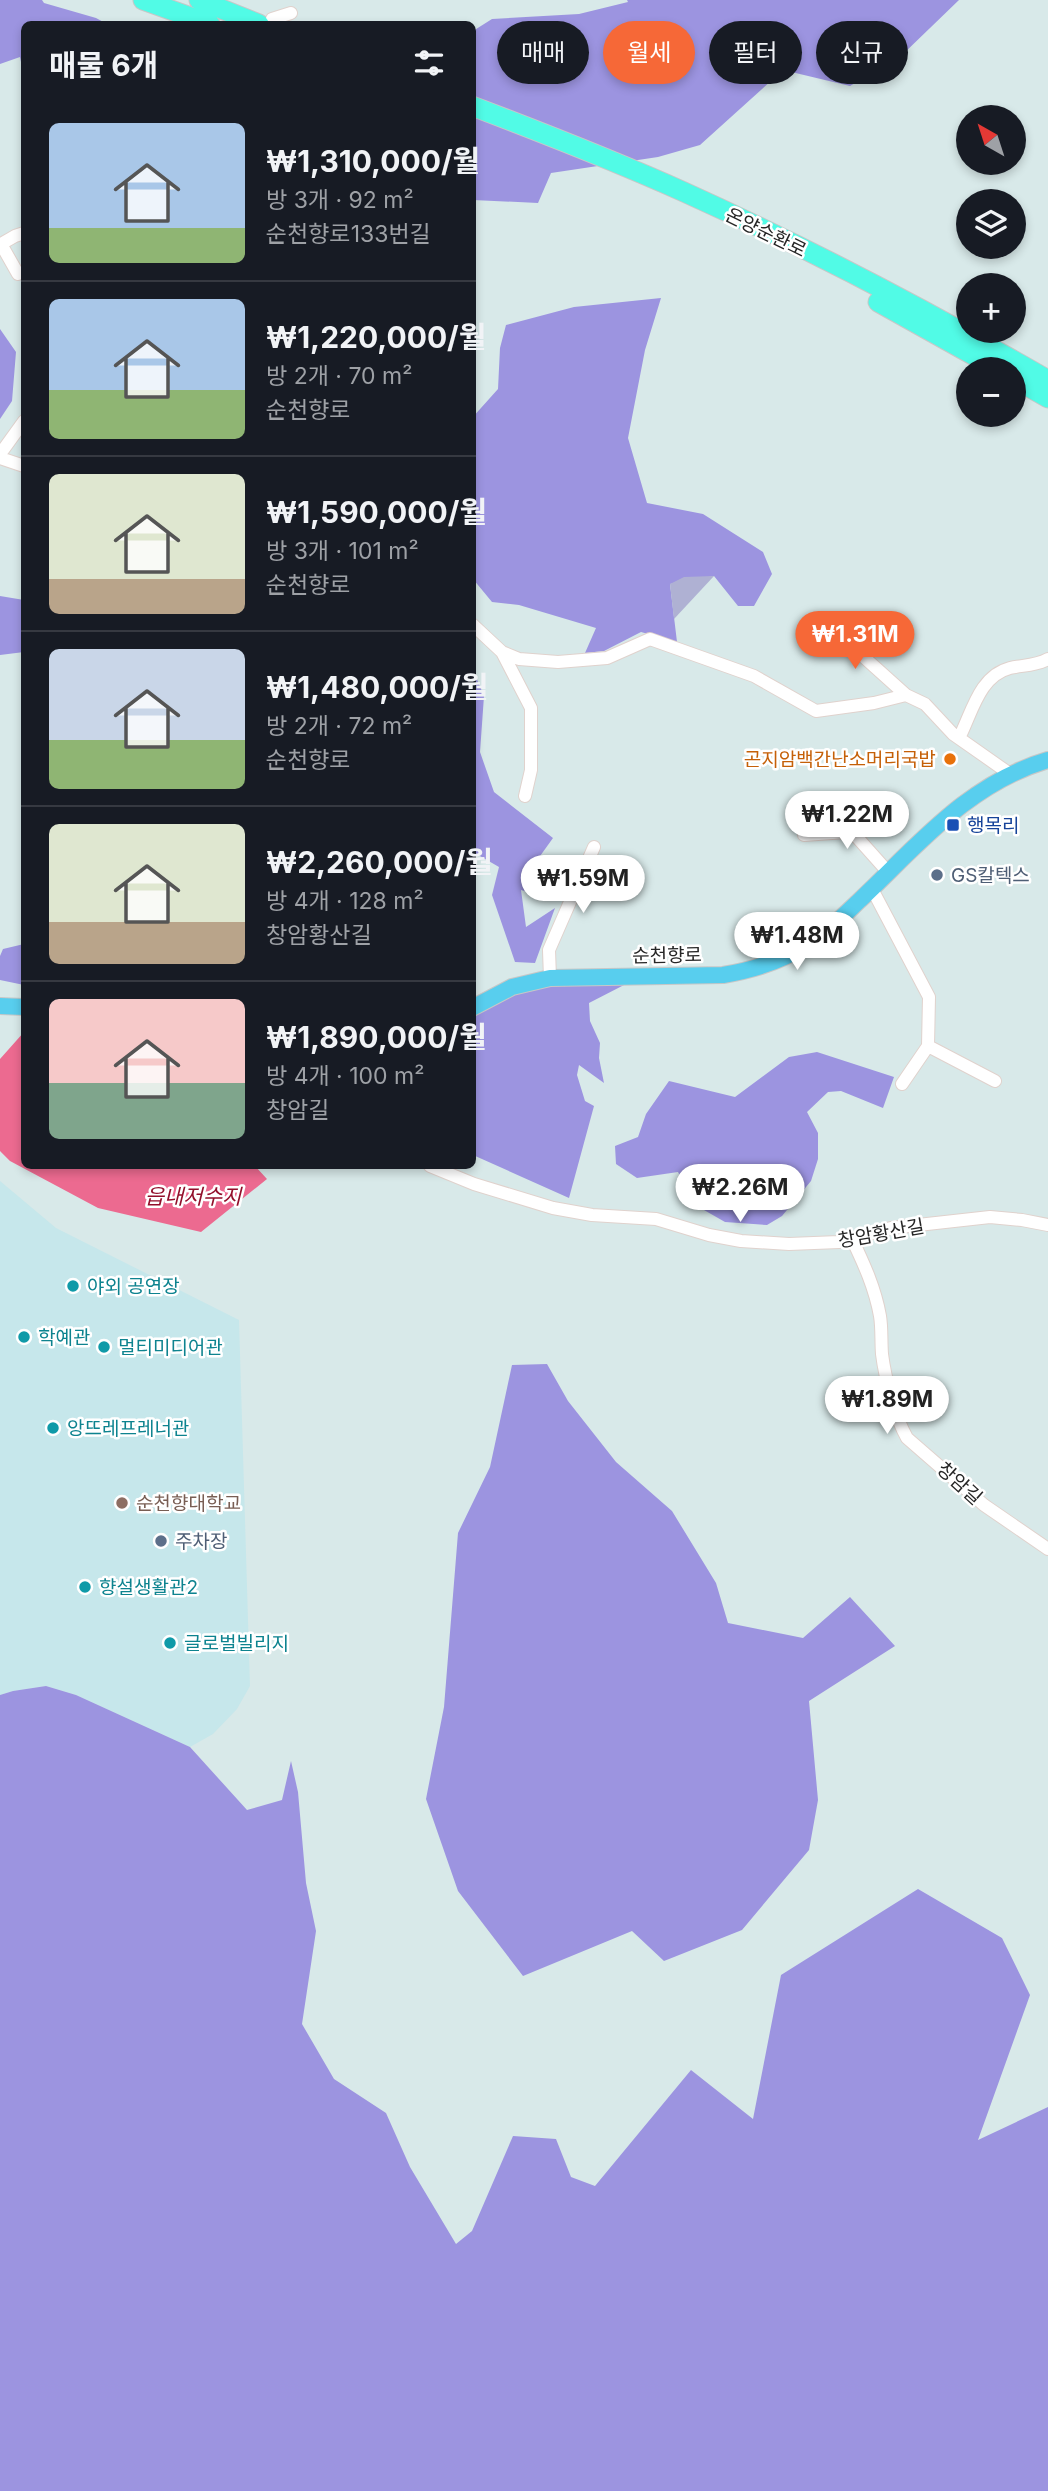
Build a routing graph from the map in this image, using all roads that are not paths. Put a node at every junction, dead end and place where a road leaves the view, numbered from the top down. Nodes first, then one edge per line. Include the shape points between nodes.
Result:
1 (143, 0) edge
2 (199, 0) edge
3 (291, 13) dead end
4 (202, 21) edge
5 (263, 21) edge
6 (269, 21) edge
7 (476, 108) edge
8 (476, 120) edge
9 (21, 234) edge
10 (18, 274) dead end
11 (977, 357) edge
12 (1048, 380) edge
13 (1026, 385) edge
14 (1048, 398) edge
15 (21, 425) edge
16 (21, 438) edge
17 (1, 454) edge
18 (21, 465) edge
19 (826, 623) dead end
20 (476, 628) edge
21 (502, 652) junction
22 (1048, 659) edge
23 (906, 695) junction
24 (959, 738) junction
25 (1048, 760) edge
26 (1010, 774) junction
27 (525, 796) dead end
28 (804, 835) dead end
29 (594, 847) dead end
30 (888, 872) junction
31 (872, 888) junction
32 (550, 978) junction
33 (512, 987) junction
34 (476, 996) edge
35 (0, 1006) edge
36 (476, 1006) edge
37 (21, 1007) edge
38 (928, 1046) junction
39 (995, 1081) dead end
40 (902, 1084) dead end
41 (437, 1169) edge
42 (1048, 1225) edge
43 (852, 1239) junction
44 (1048, 1549) edge

1 - 4 highway
2 - 5 highway
3 - 6 street
7 - 12 highway, 온양순환로 via 685,192 948,322
8 - 11 highway, 온양순환로 via 583,159 673,200 895,310
9 - 10 street via 1,244
13 - 14 highway
15 - 17 street
16 - 17 street
17 - 18 street
19 - 23 street
20 - 21 street
21 - 23 street via 519,659 558,662 607,658 650,639 754,676 816,711
21 - 27 street via 531,708 531,770
22 - 24 street via 1009,668 992,678 980,690
23 - 24 street via 925,704
24 - 26 street
25 - 26 main road, 순천향로
26 - 30 main road, 순천향로 via 953,810
28 - 30 street via 855,835
29 - 32 street via 549,950
30 - 31 main road, 순천향로
31 - 32 main road, 순천향로 via 810,944 747,971
31 - 38 street via 929,997
32 - 33 main road, 순천향로
33 - 34 main road
33 - 36 main road, 순천향로
35 - 37 main road
38 - 39 street
38 - 40 street
41 - 43 street, 창암황산길 via 572,1212 645,1217 741,1241 789,1244
42 - 43 street, 창암황산길 via 979,1218 891,1228
43 - 44 street, 창암길 via 875,1294 886,1374 907,1438 984,1505

